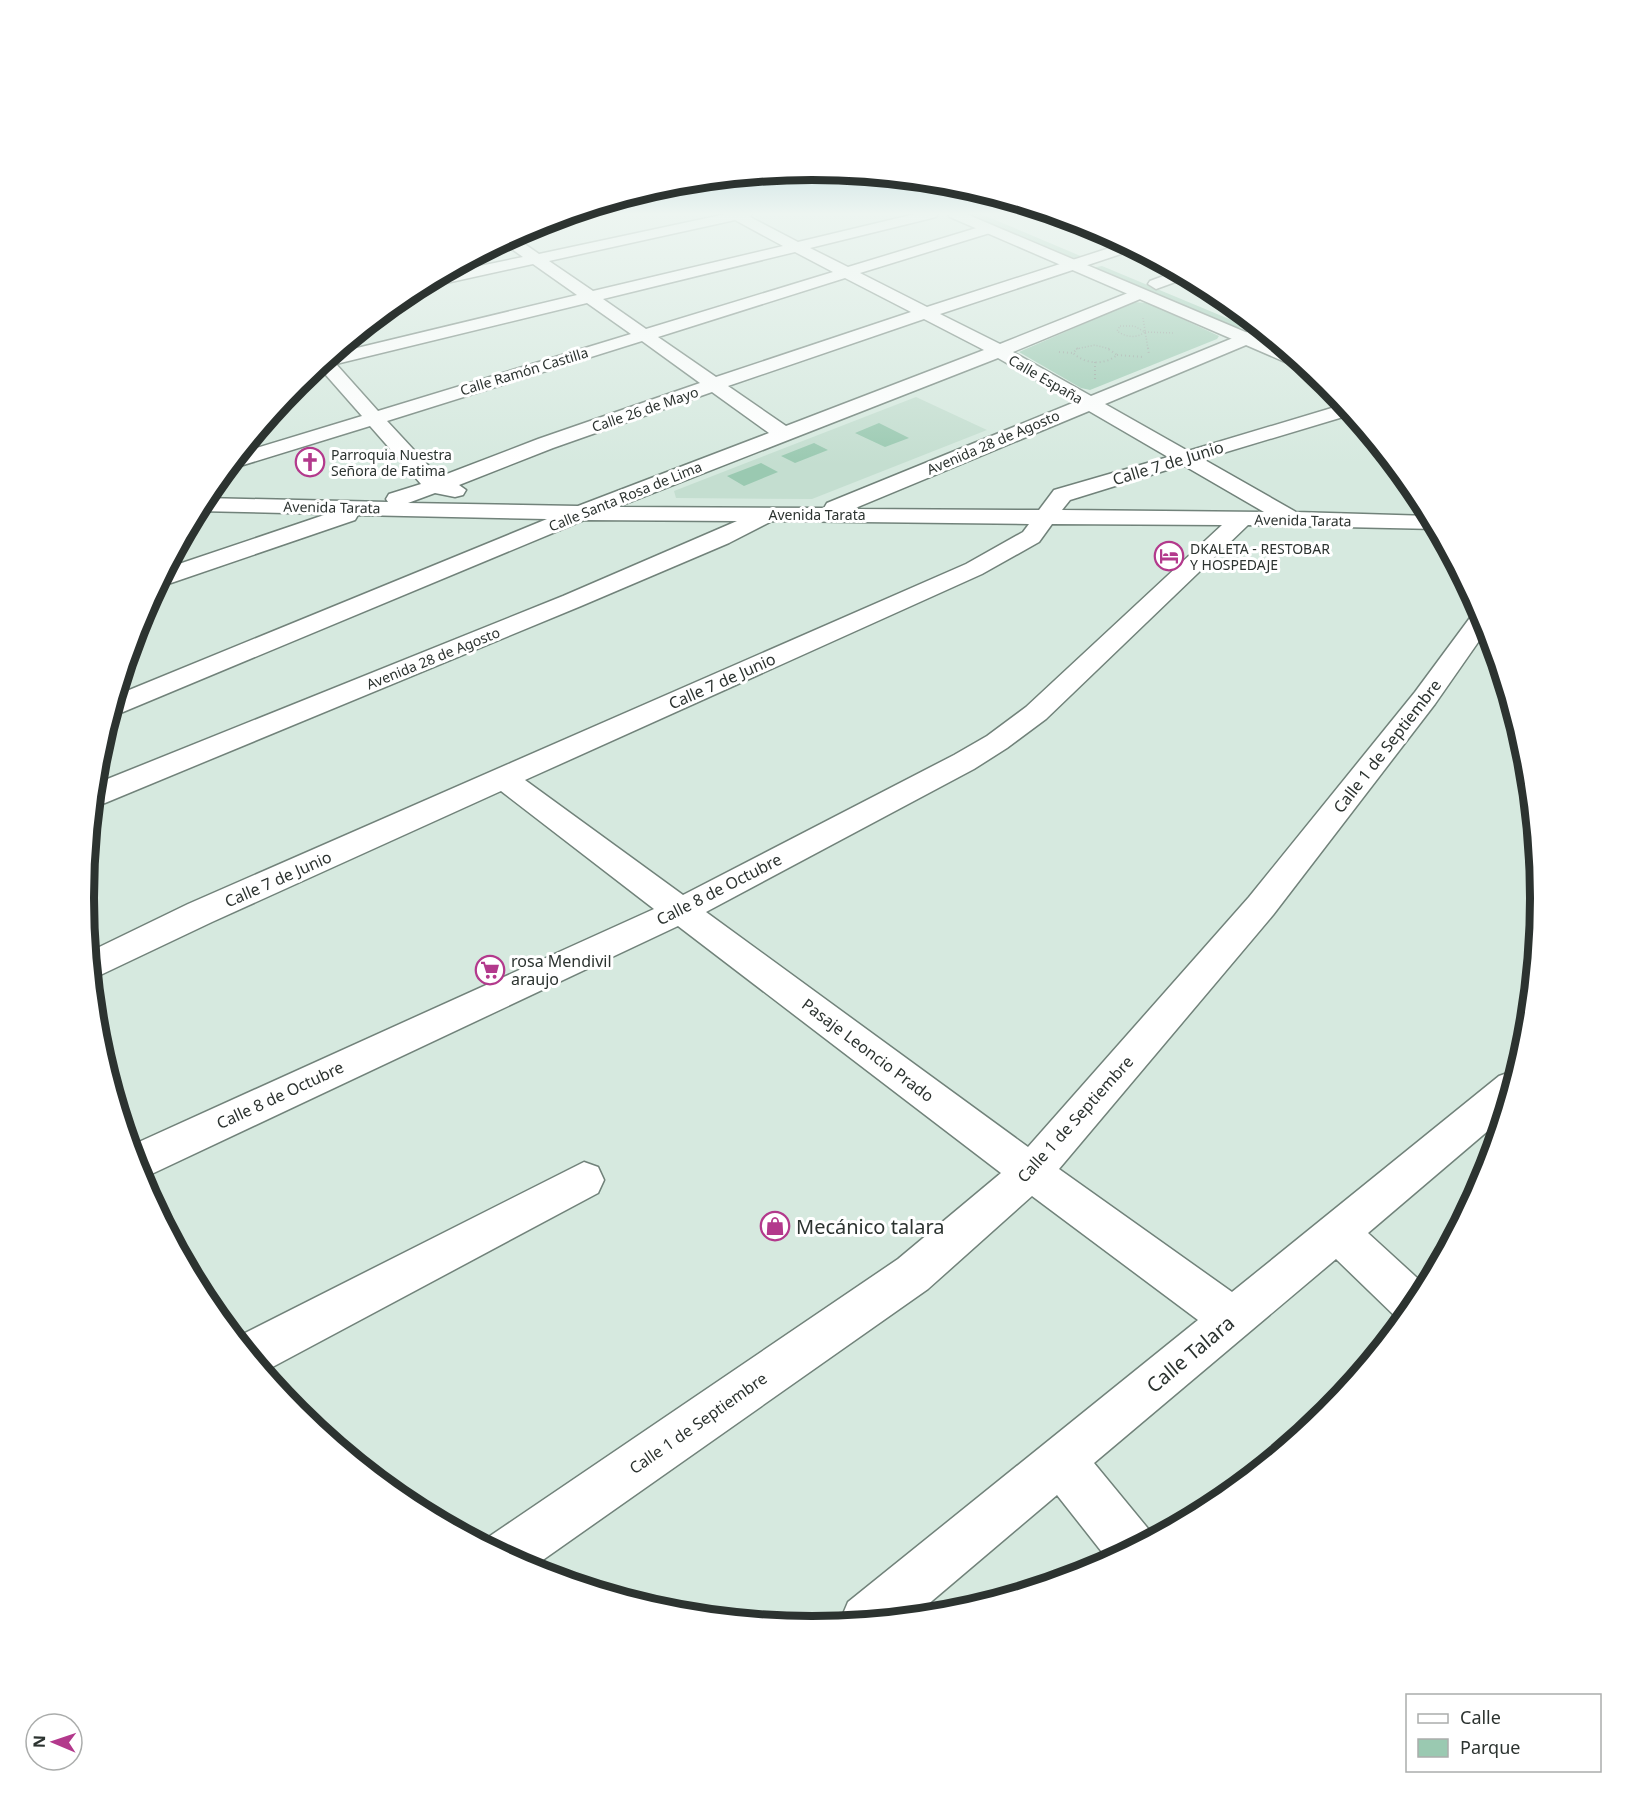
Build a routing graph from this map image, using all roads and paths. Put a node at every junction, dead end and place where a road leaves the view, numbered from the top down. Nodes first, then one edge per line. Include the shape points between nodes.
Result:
1 (1146, 297) edge
2 (583, 298) edge
3 (592, 298) edge
4 (761, 298) edge
5 (896, 298) edge
6 (972, 298) edge
7 (1144, 298) edge
8 (1149, 298) edge
9 (925, 313) junction
10 (1145, 332) junction
11 (1255, 332) edge
12 (642, 334) junction
13 (1257, 334) edge
14 (999, 351) junction
15 (1117, 356) junction
16 (339, 358) edge
17 (1095, 362) junction
18 (328, 368) edge
19 (1095, 383) dead end
20 (715, 386) junction
21 (1087, 403) junction
22 (1340, 412) edge
23 (375, 418) junction
24 (784, 434) junction
25 (245, 458) edge
26 (1185, 458) junction
27 (436, 487) junction
28 (212, 505) edge
29 (369, 507) junction
30 (581, 513) junction
31 (823, 513) junction
32 (769, 514) junction
33 (1046, 517) junction
34 (1242, 519) junction
35 (1291, 519) junction
36 (1424, 523) edge
37 (172, 575) edge
38 (1477, 626) edge
39 (122, 702) edge
40 (504, 779) junction
41 (103, 792) edge
42 (682, 910) junction
43 (98, 963) edge
44 (1502, 1096) edge
45 (144, 1159) edge
46 (1030, 1172) junction
47 (584, 1180) dead end
48 (1337, 1232) junction
49 (1408, 1298) edge
50 (1233, 1319) junction
51 (256, 1351) edge
52 (1061, 1461) junction
53 (1127, 1543) edge
54 (513, 1550) edge
55 (877, 1612) edge

1 - 10 path
2 - 16 street
3 - 12 street
4 - 12 street, Calle Ramón Castilla
5 - 9 street, Calle España
6 - 9 street, Calle 26 de Mayo
7 - 14 street, Calle Santa Rosa de Lima
8 - 11 street
9 - 14 street, Calle España
9 - 20 street, Calle 26 de Mayo
10 - 10 path via 1130,336 1117,329 1129,326
10 - 15 path via 1149,357
12 - 20 street
12 - 23 street, Calle Ramón Castilla
13 - 21 street, Avenida 28 de Agosto
14 - 21 street, Calle España
14 - 24 street, Calle Santa Rosa de Lima
15 - 17 path via 1107,362
15 - 17 path via 1108,348 1095,345 1074,350 1077,358
17 - 19 path
18 - 23 street
20 - 24 street
20 - 27 street, Calle 26 de Mayo via 566,436
21 - 26 street, Calle España
21 - 31 street, Avenida 28 de Agosto
22 - 26 street, Calle 7 de Junio
23 - 25 street, Calle Ramón Castilla
23 - 27 street
24 - 30 street, Calle Santa Rosa de Lima
26 - 33 street, Calle 7 de Junio via 1062,495
26 - 35 street, Calle España
27 - 29 street, Calle 26 de Mayo
27 - 30 street
28 - 29 street, Avenida Tarata
29 - 30 street, Avenida Tarata
29 - 37 street, Calle 26 de Mayo
30 - 32 street, Avenida Tarata
30 - 39 street, Calle Santa Rosa de Lima
31 - 32 street, Avenida Tarata
31 - 33 street, Avenida Tarata
32 - 41 street, Avenida 28 de Agosto via 572,601
33 - 34 street, Avenida Tarata
33 - 40 street, Calle 7 de Junio via 1031,537 974,569
34 - 35 street, Avenida Tarata
34 - 42 street, Calle 8 de Octubre via 1036,713 998,742
35 - 36 street, Avenida Tarata
38 - 46 street, Calle 1 de Septiembre via 1261,906
40 - 42 street, Pasaje Leoncio Prado
40 - 43 street, Calle 7 de Junio via 200,913
42 - 45 street, Calle 8 de Octubre
42 - 46 street, Pasaje Leoncio Prado
44 - 48 street, Calle Talara
46 - 50 street, Pasaje Leoncio Prado
46 - 54 street, Calle 1 de Septiembre via 913,1274
47 - 51 street
48 - 49 street
48 - 50 street, Calle Talara
50 - 52 street, Calle Talara
52 - 53 street
52 - 55 street, Calle Talara

